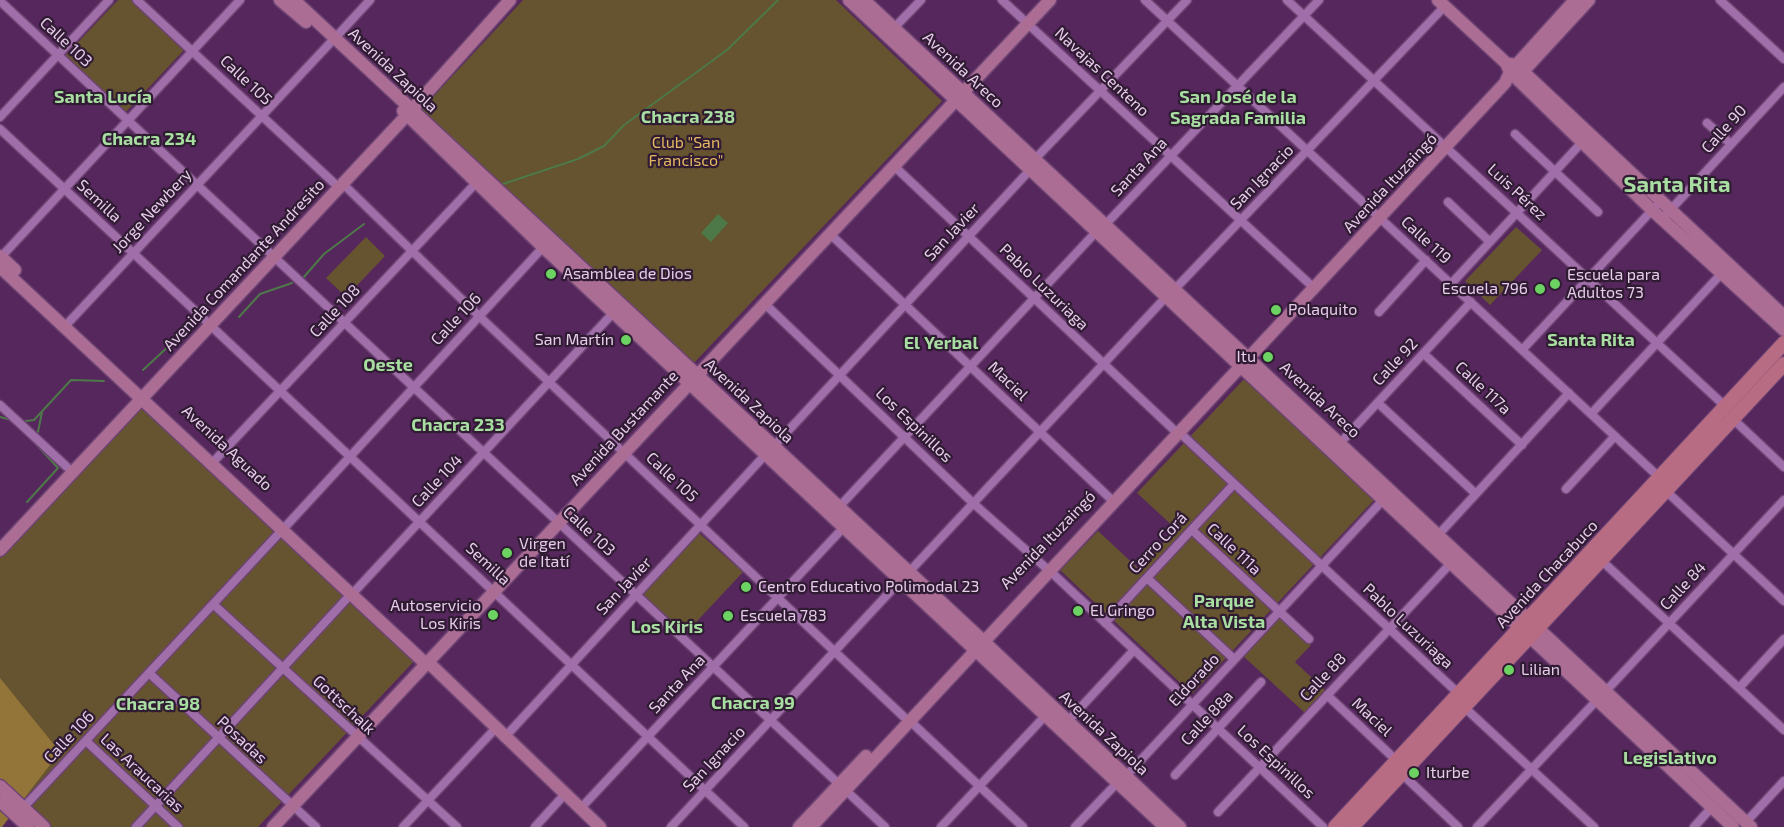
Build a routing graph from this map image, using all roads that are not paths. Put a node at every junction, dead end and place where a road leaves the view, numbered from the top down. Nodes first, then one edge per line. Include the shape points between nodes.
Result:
1 (109, 0) edge
2 (137, 0) edge
3 (240, 0) edge
4 (280, 0) edge
5 (294, 0) edge
6 (370, 0) edge
7 (502, 0) edge
8 (510, 0) edge
9 (849, 0) edge
10 (864, 0) edge
11 (921, 0) edge
12 (1002, 0) edge
13 (1050, 0) edge
14 (1145, 0) edge
15 (1187, 0) edge
16 (1287, 0) edge
17 (1319, 0) edge
18 (1575, 0) edge
19 (1589, 0) edge
20 (1720, 0) edge
21 (0, 1) edge
22 (1442, 3) edge
23 (1304, 16) junction
24 (1167, 20) junction
25 (1028, 24) junction
26 (894, 28) junction
27 (333, 40) junction
28 (192, 51) junction
29 (58, 55) junction
30 (1784, 59) edge
31 (1513, 72) junction
32 (1374, 81) junction
33 (1237, 85) junction
34 (1784, 87) edge
35 (1100, 90) junction
36 (960, 97) junction
37 (407, 110) junction
38 (262, 116) junction
39 (0, 117) edge
40 (128, 120) junction
41 (1707, 123) dead end
42 (0, 129) edge
43 (1515, 134) dead end
44 (1586, 138) junction
45 (1731, 144) junction
46 (1446, 147) junction
47 (1307, 150) junction
48 (1170, 155) junction
49 (893, 165) junction
50 (1032, 165) junction
51 (1555, 172) junction
52 (338, 183) junction
53 (197, 185) junction
54 (484, 185) junction
55 (63, 189) junction
56 (1448, 202) dead end
57 (1656, 206) junction
58 (1598, 212) dead end
59 (1517, 213) junction
60 (1665, 215) junction
61 (1380, 218) junction
62 (1241, 220) junction
63 (1100, 228) junction
64 (829, 233) junction
65 (968, 236) junction
66 (1490, 242) junction
67 (547, 243) junction
68 (411, 251) junction
69 (133, 253) junction
70 (271, 254) junction
71 (0, 260) edge
72 (1426, 260) junction
73 (1722, 273) junction
74 (1588, 279) junction
75 (1451, 284) junction
76 (1314, 288) junction
77 (1170, 293) junction
78 (1034, 298) junction
79 (764, 303) junction
80 (1471, 303) junction
81 (906, 304) junction
82 (614, 312) junction
83 (1378, 312) dead end
84 (479, 316) junction
85 (1784, 316) edge
86 (69, 322) junction
87 (344, 322) junction
88 (207, 323) junction
89 (1784, 330) edge
90 (1657, 343) junction
91 (1784, 343) edge
92 (1522, 350) junction
93 (1424, 354) junction
94 (1243, 363) junction
95 (1103, 364) junction
96 (1784, 364) edge
97 (971, 366) junction
98 (840, 375) junction
99 (693, 379) junction
100 (549, 382) junction
101 (413, 386) junction
102 (279, 391) junction
103 (1569, 393) junction
104 (141, 394) junction
105 (1378, 403) junction
106 (0, 405) edge
107 (1729, 413) junction
108 (1591, 414) junction
109 (1177, 431) junction
110 (1039, 432) junction
111 (1615, 436) junction
112 (904, 437) junction
113 (1341, 442) junction
114 (1522, 445) junction
115 (770, 450) junction
116 (483, 452) junction
117 (624, 453) junction
118 (349, 455) junction
119 (215, 460) junction
120 (67, 467) junction
121 (1784, 467) edge
122 (1234, 484) junction
123 (1663, 484) junction
124 (1566, 489) dead end
125 (1476, 494) junction
126 (1112, 500) junction
127 (1383, 500) junction
128 (1784, 501) edge
129 (973, 503) junction
130 (839, 507) junction
131 (420, 521) junction
132 (558, 522) junction
133 (701, 525) junction
134 (844, 526) junction
135 (284, 527) junction
136 (1192, 530) junction
137 (1439, 534) junction
138 (2, 540) edge
139 (1734, 554) junction
140 (1601, 560) junction
141 (1450, 563) junction
142 (1322, 566) junction
143 (1047, 569) junction
144 (905, 576) junction
145 (1147, 578) junction
146 (494, 591) junction
147 (354, 592) junction
148 (636, 595) junction
149 (777, 598) junction
150 (1784, 601) edge
151 (213, 604) junction
152 (1279, 611) junction
153 (1669, 622) junction
154 (1105, 623) junction
155 (1529, 627) junction
156 (1389, 628) junction
157 (1309, 639) dead end
158 (1784, 639) edge
159 (978, 643) junction
160 (1134, 650) junction
161 (834, 652) junction
162 (1234, 659) junction
163 (429, 663) junction
164 (572, 664) junction
165 (713, 667) junction
166 (282, 669) junction
167 (149, 673) junction
168 (1261, 682) dead end
169 (1739, 688) junction
170 (1327, 695) junction
171 (1601, 696) junction
172 (1462, 701) junction
173 (1192, 704) junction
174 (1046, 715) junction
175 (907, 719) junction
176 (770, 720) junction
177 (1068, 721) junction
178 (1218, 728) junction
179 (1784, 729) edge
180 (500, 733) junction
181 (649, 735) junction
182 (218, 738) junction
183 (357, 738) junction
184 (86, 741) junction
185 (1259, 767) junction
186 (1399, 767) junction
187 (1532, 769) junction
188 (1175, 775) dead end
189 (1121, 779) junction
190 (1784, 781) edge
191 (0, 786) edge
192 (980, 786) junction
193 (842, 787) junction
194 (706, 789) junction
195 (565, 794) junction
196 (428, 800) junction
197 (0, 801) edge
198 (155, 806) junction
199 (292, 807) junction
200 (1712, 807) junction
201 (23, 808) junction
202 (580, 809) junction
203 (1218, 812) dead end
204 (1748, 825) edge
205 (27, 827) edge
206 (44, 827) edge
207 (136, 827) edge
208 (178, 827) edge
209 (273, 827) edge
210 (316, 827) edge
211 (403, 827) edge
212 (457, 827) edge
213 (535, 827) edge
214 (600, 827) edge
215 (671, 827) edge
216 (744, 827) edge
217 (799, 827) edge
218 (811, 827) edge
219 (885, 827) edge
220 (941, 827) edge
221 (1023, 827) edge
222 (1075, 827) edge
223 (1165, 827) edge
224 (1180, 827) edge
225 (1323, 827) edge
226 (1335, 827) edge
227 (1352, 827) edge
228 (1458, 827) edge
229 (1477, 827) edge
230 (1594, 827) edge
231 (1694, 827) edge
232 (1733, 827) edge

1 - 29 street
2 - 28 street, Calle 105
3 - 28 street
4 - 27 main road, Avenida Zapiola
5 - 27 main road, Avenida Zapiola
6 - 27 street, Jorge Newbery
7 - 37 main road, Avenida Comandante Andresito
8 - 37 main road, Avenida Comandante Andresito
9 - 36 main road, Avenida Areco
10 - 26 main road, Avenida Areco
11 - 26 street
12 - 25 street, Navajas Centeno
13 - 25 main road, Avenida Bustamante
14 - 24 street, Calle 119
15 - 24 street, San Javier
16 - 23 street, Luis Pérez
17 - 23 street, Santa Ana
18 - 31 main road, Avenida Ituzaingó
19 - 31 main road, Avenida Ituzaingó
20 - 30 street
21 - 29 street, Calle 103
22 - 31 main road
22 - 32 street, San Ignacio
23 - 32 street, Luis Pérez
23 - 33 street, Santa Ana
24 - 33 street, Calle 119
24 - 35 street, San Javier
25 - 35 street, Navajas Centeno
25 - 36 main road, Avenida Bustamante
26 - 36 main road, Avenida Areco
27 - 37 main road, Avenida Zapiola
27 - 38 street, Jorge Newbery
28 - 38 street, Calle 105
28 - 40 street
29 - 39 street
29 - 40 street, Calle 103
31 - 44 main road
31 - 46 main road, Avenida Ituzaingó
32 - 46 street, Luis Pérez
32 - 47 street, San Ignacio
33 - 47 street, Calle 119
33 - 48 street, Santa Ana
34 - 45 street, Calle 90
35 - 48 street, Navajas Centeno
35 - 50 street, San Javier
36 - 49 main road, Avenida Bustamante
36 - 50 main road, Avenida Areco
37 - 52 main road, Avenida Comandante Andresito
37 - 54 main road, Avenida Zapiola
38 - 52 street, Calle 105
38 - 53 street, Jorge Newbery
40 - 53 street, Calle 103
40 - 55 street
41 - 45 street
42 - 55 street, Semilla
43 - 51 street
44 - 51 street
44 - 57 main road
45 - 60 street, Calle 90
46 - 59 street, Luis Pérez
46 - 61 main road, Avenida Ituzaingó
47 - 61 street, Calle 119
47 - 62 street, San Ignacio
48 - 62 street, Navajas Centeno
48 - 63 street, Santa Ana
49 - 64 main road, Avenida Bustamante
49 - 65 street, Pablo Luzuriaga
50 - 63 main road, Avenida Areco
50 - 65 street, San Javier
51 - 58 street
51 - 59 street
52 - 68 street, Calle 105
52 - 70 main road, Avenida Comandante Andresito
53 - 69 street, Jorge Newbery
53 - 70 street, Calle 103
54 - 67 main road, Avenida Zapiola
54 - 68 street, Calle 108
55 - 69 street, Semilla
55 - 71 street
56 - 66 street
57 - 60 main road
57 - 74 street
59 - 66 street
59 - 74 street, Luis Pérez
60 - 73 main road
60 - 85 main road
61 - 72 street, Calle 119
61 - 76 main road, Avenida Ituzaingó
62 - 76 street, Navajas Centeno
62 - 77 street, San Ignacio
63 - 77 main road, Avenida Areco
63 - 78 street, Santa Ana
64 - 79 main road, Avenida Bustamante
64 - 81 street, Maciel
65 - 78 street, Pablo Luzuriaga
65 - 81 street, San Javier
66 - 75 street
67 - 82 main road, Avenida Zapiola
67 - 84 street, Calle 106
67 - 99 main road, Avenida Zapiola
68 - 84 street, Calle 105
68 - 87 street, Calle 108
69 - 86 street, Jorge Newbery
69 - 88 street, Semilla
70 - 87 street, Calle 103
70 - 88 main road, Avenida Comandante Andresito
71 - 86 main road, Avenida Aguado
71 - 104 main road, Avenida Aguado
72 - 75 street, Calle 119
72 - 83 street
73 - 89 main road
73 - 90 street
74 - 90 street, Luis Pérez
74 - 92 street
75 - 80 street, Calle 119
76 - 94 main road, Avenida Ituzaingó
77 - 94 main road, Avenida Areco
77 - 95 street, San Ignacio
78 - 95 street, Pablo Luzuriaga
78 - 97 street, Santa Ana
79 - 98 street, Los Espinillos
79 - 99 main road, Avenida Bustamante
80 - 92 street, Calle 119
80 - 93 street, Calle 92
81 - 97 street, Maciel
81 - 98 street, San Javier
82 - 99 main road, Avenida Zapiola
82 - 100 street, Calle 104
84 - 100 street, Calle 105
84 - 101 street, Calle 106
86 - 104 main road, Avenida Aguado
87 - 101 street, Calle 103
87 - 102 street, Calle 108
88 - 102 street, Semilla
88 - 104 main road, Avenida Comandante Andresito
90 - 107 street, Luis Pérez
90 - 108 street
91 - 107 main road, Avenida Chacabuco
92 - 103 street, Calle 119
93 - 105 street, Calle 92
93 - 114 street, Calle 117a
94 - 109 main road, Avenida Ituzaingó
94 - 113 main road, Avenida Areco
94 - 127 main road, Avenida Areco
95 - 109 street, Pablo Luzuriaga
95 - 110 street, San Ignacio
96 - 107 main road, Avenida Chacabuco
97 - 110 street, Maciel
97 - 112 street, Santa Ana
98 - 112 street, Los Espinillos
98 - 115 street, San Javier
99 - 115 main road, Avenida Zapiola
99 - 117 main road, Avenida Bustamante
100 - 116 street, Calle 104
100 - 117 street, Calle 105
101 - 116 street, Calle 103
101 - 118 street, Calle 106
102 - 118 street, Semilla
102 - 119 street, Calle 108
103 - 108 street, Calle 119
103 - 114 street
104 - 119 main road, Avenida Aguado
104 - 120 main road, Avenida Comandante Andresito
104 - 135 main road, Avenida Aguado
104 - 138 main road, Avenida Comandante Andresito
105 - 113 street, Calle 92
105 - 125 street
106 - 120 street
107 - 121 street, Luis Pérez
107 - 123 main road, Avenida Chacabuco
108 - 111 street, Calle 119
109 - 122 street, Pablo Luzuriaga
109 - 126 main road, Avenida Ituzaingó
110 - 126 street, Maciel
110 - 129 street, San Ignacio
111 - 123 street, Calle 119
111 - 124 street
112 - 129 street, Los Espinillos
112 - 130 street, Santa Ana
113 - 137 main road, Avenida Areco
114 - 125 street
115 - 130 main road, Avenida Zapiola
115 - 133 street, San Javier
115 - 134 main road, Avenida Zapiola
116 - 131 street, Calle 104
116 - 132 street, Calle 103
117 - 132 main road, Avenida Bustamante
117 - 133 street, Calle 105
118 - 131 street, Semilla
118 - 135 street, Calle 106
119 - 135 main road, Avenida Aguado
120 - 138 main road, Avenida Comandante Andresito
122 - 136 street, Cerro Corá
122 - 142 street, Pablo Luzuriaga
123 - 139 street, Calle 119
123 - 140 main road, Avenida Chacabuco
123 - 155 main road, Avenida Chacabuco
125 - 137 street
126 - 143 main road, Avenida Ituzaingó
127 - 141 main road, Avenida Areco
127 - 142 street, Eldorado
128 - 139 street, Calle 84
129 - 143 street, Los Espinillos
129 - 144 street, San Ignacio
130 - 144 main road, Avenida Zapiola
131 - 146 street, Semilla
131 - 147 street, Calle 104
132 - 146 main road, Avenida Bustamante
132 - 148 street, Calle 103
133 - 148 street, San Javier
133 - 149 street, Calle 105
134 - 144 main road, Avenida Zapiola
134 - 149 street, Santa Ana
135 - 147 main road, Avenida Aguado
135 - 151 street, Calle 106
136 - 145 street, Cerro Corá
136 - 152 street, Calle 111a
137 - 155 main road, Avenida Areco
139 - 150 street, Calle 119
139 - 153 street, Calle 84
140 - 153 street
140 - 155 main road, Avenida Chacabuco
141 - 155 main road, Avenida Areco
141 - 156 street, Calle 88
142 - 152 street, Eldorado
142 - 156 street, Pablo Luzuriaga
143 - 154 street, Los Espinillos
143 - 159 main road, Avenida Ituzaingó
144 - 159 main road, Avenida Zapiola
144 - 161 street, San Ignacio
145 - 154 street, Cerro Corá
145 - 162 street
146 - 163 main road, Avenida Bustamante
146 - 164 street, Semilla
147 - 163 main road, Avenida Aguado
147 - 166 street, Calle 104
148 - 164 street, San Javier
148 - 165 street, Calle 103
149 - 161 street, Calle 105
149 - 165 street, Santa Ana
151 - 166 street, Gottschalk
151 - 167 street, Calle 106
152 - 157 street, Calle 111a
152 - 162 street, Eldorado
153 - 169 street
153 - 171 street, Calle 84
154 - 160 street, Los Espinillos
155 - 171 main road, Avenida Areco
155 - 172 main road, Avenida Chacabuco
156 - 170 street, Calle 88
156 - 172 street, Pablo Luzuriaga
158 - 169 street
159 - 174 main road, Avenida Zapiola
159 - 175 main road, Avenida Ituzaingó
159 - 177 main road, Avenida Zapiola
160 - 173 street, Los Espinillos
160 - 177 street
161 - 175 street, Calle 105
161 - 176 street, San Ignacio
162 - 173 street, Eldorado
163 - 180 main road, Avenida Aguado
163 - 183 main road, Avenida Bustamante
164 - 180 street, San Javier
164 - 181 street, Semilla
165 - 176 street, Calle 103
165 - 181 street, Santa Ana
166 - 182 street, Calle 104
166 - 183 street, Gottschalk
167 - 182 street, Posadas
167 - 184 street, Calle 106
168 - 178 street, Calle 88a
169 - 179 street
170 - 185 street, Calle 88
170 - 186 street, Maciel
171 - 187 street, Calle 84
171 - 200 main road, Avenida Areco
171 - 204 main road, Avenida Areco
172 - 186 main road, Avenida Chacabuco
172 - 187 street, Pablo Luzuriaga
173 - 178 street, Los Espinillos
173 - 189 street, Eldorado
174 - 189 main road, Avenida Zapiola
174 - 192 street
175 - 192 street, Calle 105
175 - 193 main road, Avenida Ituzaingó
176 - 193 street, Calle 103
176 - 194 street, San Ignacio
177 - 189 main road, Avenida Zapiola
178 - 185 street, Los Espinillos
178 - 188 street, Calle 88a
180 - 195 main road, Avenida Aguado
180 - 196 street, San Javier
181 - 194 street, Semilla
181 - 202 street, Santa Ana
182 - 198 street, Calle 104
182 - 199 street, Posadas
183 - 196 street, Gottschalk
183 - 199 main road, Avenida Bustamante
184 - 198 street, Las Araucarias
184 - 201 street, Calle 106
185 - 203 street, Calle 88
185 - 225 street, Los Espinillos
186 - 226 main road, Avenida Chacabuco
186 - 227 main road, Avenida Chacabuco
186 - 228 street, Maciel
187 - 229 street, Calle 84
187 - 230 street, Pablo Luzuriaga
189 - 222 street, Eldorado
189 - 223 main road, Avenida Zapiola
189 - 224 main road, Avenida Zapiola
190 - 204 street
191 - 201 main road
192 - 220 street
192 - 221 street, Calle 105
193 - 217 main road, Avenida Ituzaingó
193 - 218 main road, Avenida Ituzaingó
193 - 219 street, Calle 103
194 - 215 street, San Ignacio
194 - 216 street, Semilla
195 - 202 main road, Avenida Aguado
195 - 213 street
196 - 211 street, San Javier
196 - 212 street, Gottschalk
197 - 205 main road
198 - 207 street, Calle 104
198 - 208 street, Las Araucarias
199 - 209 main road, Avenida Bustamante
199 - 210 street, Posadas
200 - 231 street
200 - 232 main road, Avenida Areco
201 - 206 main road
202 - 214 main road, Avenida Aguado

